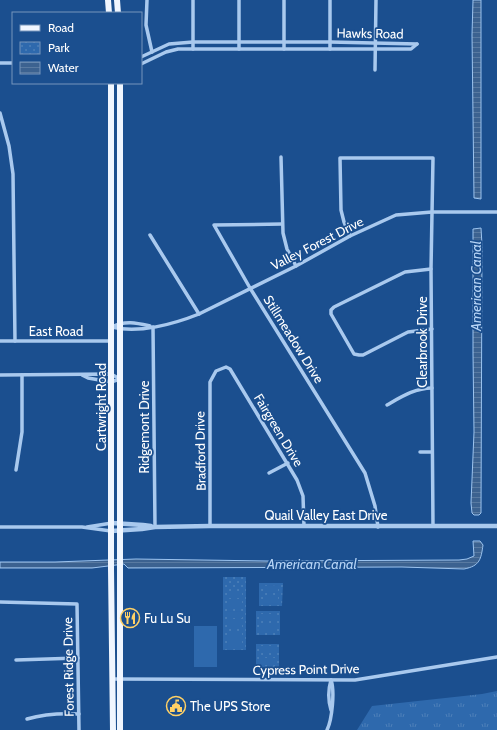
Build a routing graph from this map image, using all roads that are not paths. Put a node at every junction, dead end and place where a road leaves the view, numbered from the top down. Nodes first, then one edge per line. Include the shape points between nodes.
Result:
1 (108, 0) edge
2 (117, 0) edge
3 (147, 0) edge
4 (193, 0) edge
5 (238, 0) edge
6 (284, 0) edge
7 (330, 0) edge
8 (376, 0) edge
9 (109, 12) edge
10 (118, 12) edge
11 (193, 42) junction
12 (239, 42) junction
13 (284, 42) junction
14 (330, 42) junction
15 (375, 42) junction
16 (193, 49) junction
17 (239, 49) junction
18 (284, 49) junction
19 (330, 49) junction
20 (375, 49) junction
21 (152, 52) junction
22 (142, 57) edge
23 (0, 63) edge
24 (12, 63) edge
25 (142, 64) edge
26 (375, 70) dead end
27 (111, 84) edge
28 (120, 84) edge
29 (0, 113) edge
30 (281, 158) dead end
31 (112, 192) junction
32 (121, 192) junction
33 (432, 212) junction
34 (497, 212) edge
35 (282, 224) junction
36 (150, 235) dead end
37 (350, 236) junction
38 (296, 266) junction
39 (432, 269) junction
40 (250, 288) junction
41 (199, 314) junction
42 (120, 326) junction
43 (112, 327) junction
44 (153, 327) junction
45 (432, 329) junction
46 (0, 341) edge
47 (15, 341) junction
48 (112, 341) junction
49 (111, 374) junction
50 (0, 375) edge
51 (22, 375) junction
52 (81, 375) junction
53 (212, 377) joint
54 (120, 378) junction
55 (111, 382) junction
56 (432, 388) junction
57 (387, 405) dead end
58 (420, 452) dead end
59 (432, 452) junction
60 (112, 456) junction
61 (120, 456) junction
62 (288, 463) junction
63 (16, 470) dead end
64 (269, 472) dead end
65 (112, 523) junction
66 (120, 523) junction
67 (210, 526) junction
68 (304, 526) junction
69 (433, 526) junction
70 (497, 526) edge
71 (0, 527) edge
72 (155, 527) junction
73 (378, 527) junction
74 (82, 528) junction
75 (111, 531) junction
76 (120, 531) junction
77 (0, 602) edge
78 (497, 657) edge
79 (78, 658) junction
80 (16, 660) dead end
81 (113, 679) junction
82 (120, 679) junction
83 (331, 680) junction
84 (79, 714) junction
85 (27, 719) dead end
86 (79, 730) edge
87 (113, 730) edge
88 (120, 730) edge
89 (327, 730) edge

1 - 9 main road
2 - 10 main road
3 - 21 street via 146,25
4 - 11 street
5 - 12 street
6 - 13 street
7 - 14 street
8 - 15 street
11 - 12 street, Hawks Road
11 - 16 street
11 - 21 street, Hawks Road via 169,44
12 - 13 street, Hawks Road
12 - 17 street
13 - 14 street, Hawks Road
13 - 18 street
14 - 15 street, Hawks Road
14 - 19 street
15 - 20 street
15 - 20 street, Hawks Road via 417,44 410,48
16 - 17 street, Hawks Road
16 - 25 street, Hawks Road via 172,50
17 - 18 street, Hawks Road
18 - 19 street, Hawks Road
19 - 20 street, Hawks Road
20 - 26 street
21 - 22 street, Hawks Road
23 - 24 street
27 - 31 main road, Cartwright Road
28 - 32 main road, Cartwright Road
29 - 47 street via 13,174
30 - 35 street
31 - 32 main road
31 - 43 main road, Cartwright Road
32 - 42 main road, Cartwright Road
33 - 34 street, Valley Forest Drive
33 - 37 street, Valley Forest Drive via 396,215
33 - 37 street, Clearbrook Drive via 433,158 340,158 341,210
33 - 39 street, Clearbrook Drive
35 - 38 street via 284,242
35 - 40 street, Stillmeadow Drive via 214,225
36 - 41 street
37 - 38 street, Valley Forest Drive
38 - 40 street, Valley Forest Drive
39 - 45 street, Clearbrook Drive
39 - 45 street via 405,272 331,310 354,354 359,355 408,332
40 - 41 street, Valley Forest Drive
40 - 73 street, Stillmeadow Drive via 364,473 375,506
41 - 44 street, Valley Forest Drive
42 - 43 street, Valley Forest Drive
42 - 43 street, Valley Forest Drive
42 - 44 street, Valley Forest Drive
42 - 44 street, Valley Forest Drive via 137,323
42 - 54 main road, Cartwright Road
43 - 48 main road, Cartwright Road
44 - 72 street, Ridgemont Drive
45 - 56 street, Clearbrook Drive
46 - 47 street, East Road
47 - 48 street, East Road
48 - 49 main road, Cartwright Road
49 - 52 street
49 - 54 street
49 - 55 main road, Cartwright Road
50 - 51 street
51 - 52 street
51 - 63 street via 22,432
52 - 55 street
53 - 62 street, Fairgreen Drive via 216,371 226,367 230,369
53 - 67 street, Bradford Drive via 209,390
54 - 55 street
54 - 61 main road, Cartwright Road
55 - 60 main road, Cartwright Road
56 - 57 street via 414,390
56 - 59 street, Clearbrook Drive
58 - 59 street
59 - 69 street, Clearbrook Drive
60 - 61 main road
60 - 65 main road, Cartwright Road
61 - 66 main road, Cartwright Road
62 - 64 street
62 - 68 street, Fairgreen Drive via 303,496
65 - 66 street, Quail Valley East Drive
65 - 74 street, Quail Valley East Drive
65 - 75 main road, Cartwright Road
66 - 72 street, Quail Valley East Drive
66 - 76 main road, Cartwright Road
67 - 68 street, Quail Valley East Drive
67 - 72 street, Quail Valley East Drive
68 - 73 street, Quail Valley East Drive
69 - 70 street, Quail Valley East Drive
69 - 73 street, Quail Valley East Drive
71 - 74 street, Quail Valley East Drive
72 - 76 street, Quail Valley East Drive
74 - 75 street, Quail Valley East Drive
75 - 76 street, Quail Valley East Drive
75 - 81 main road, Cartwright Road
76 - 82 main road, Cartwright Road
77 - 79 street, Forest Ridge Drive via 77,604
78 - 83 street, Cypress Point Drive via 355,680
79 - 80 street
79 - 84 street, Forest Ridge Drive
81 - 82 street, Cypress Point Drive
81 - 87 main road, Cartwright Road
82 - 83 street, Cypress Point Drive
82 - 88 main road, Cartwright Road
83 - 89 street via 331,711
84 - 85 street via 60,713
84 - 86 street, Forest Ridge Drive

